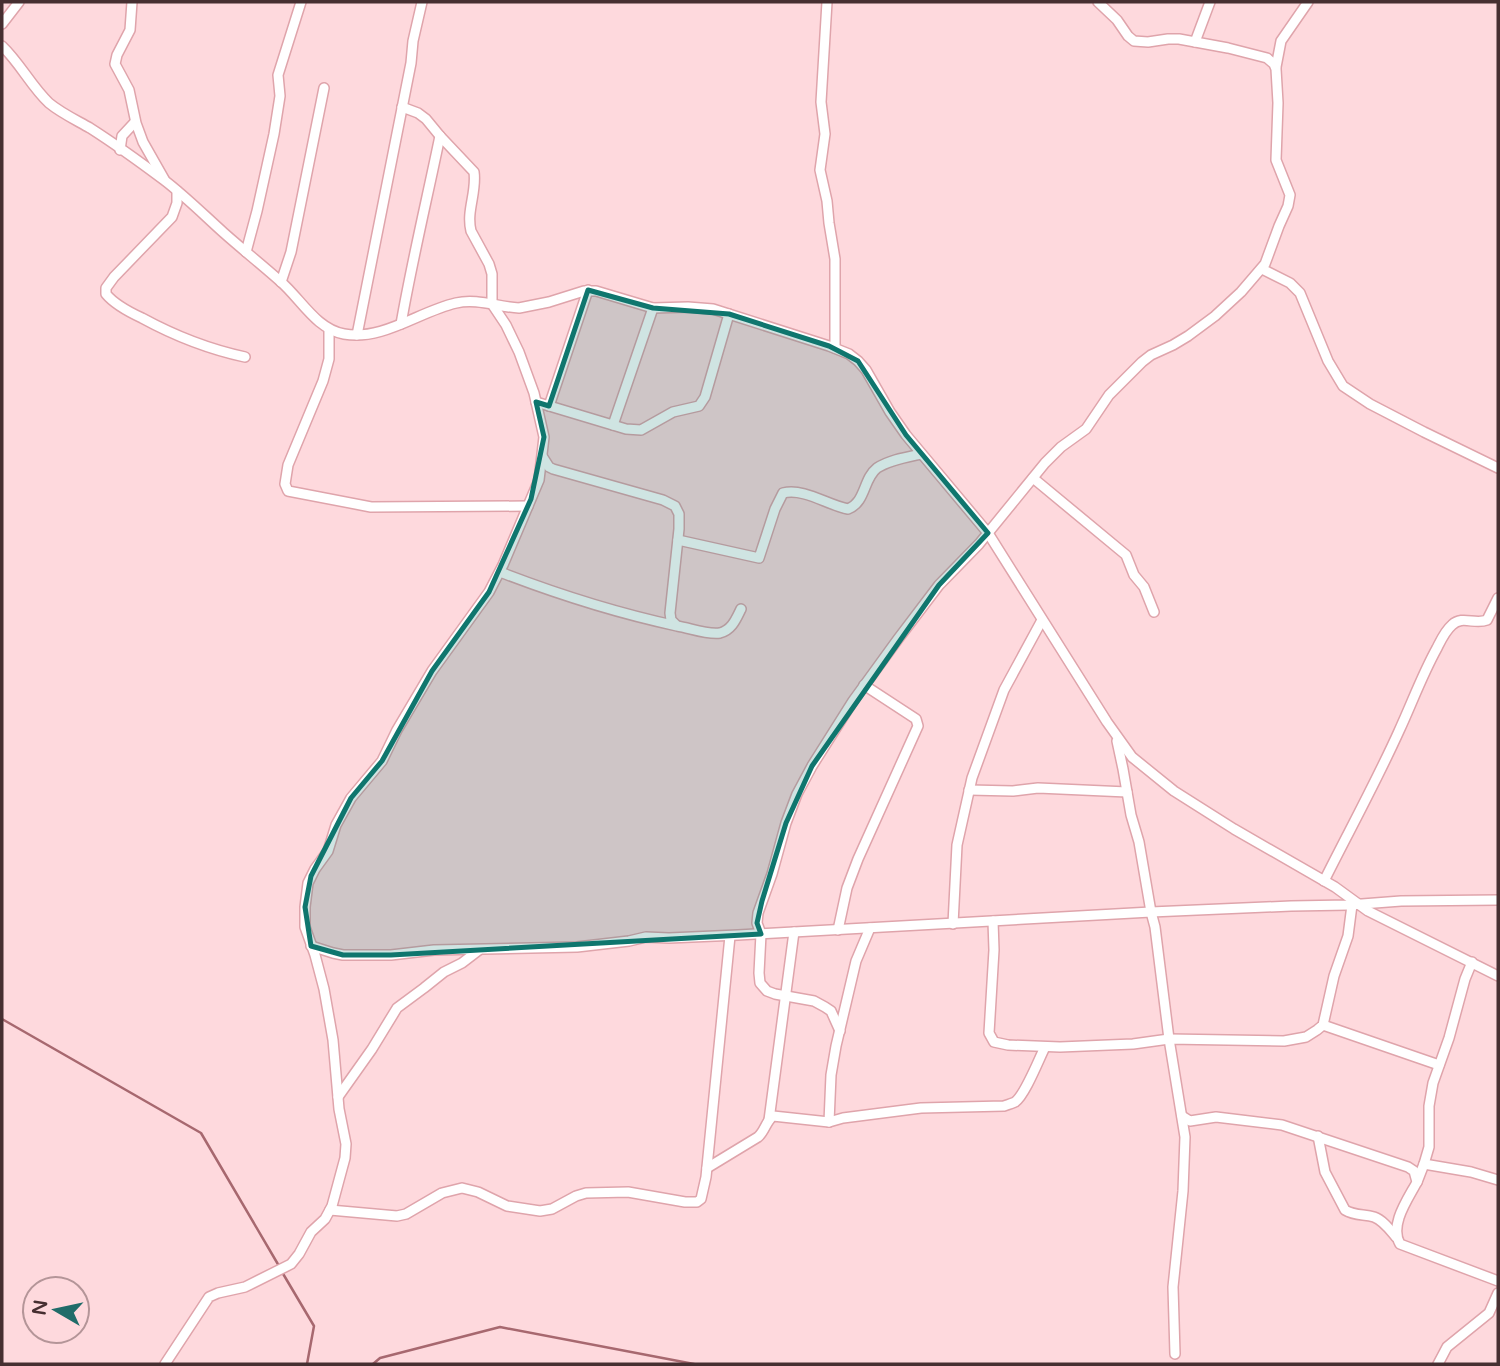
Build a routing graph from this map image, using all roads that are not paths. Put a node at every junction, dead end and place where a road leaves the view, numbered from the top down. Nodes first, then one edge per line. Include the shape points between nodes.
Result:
1 (19, 2) edge
2 (132, 2) edge
3 (300, 2) edge
4 (422, 2) edge
5 (827, 2) edge
6 (1098, 2) edge
7 (1209, 2) edge
8 (1308, 2) edge
9 (2, 24) edge
10 (1195, 42) junction
11 (2, 46) edge
12 (1276, 69) junction
13 (324, 88) dead end
14 (402, 107) junction
15 (135, 122) junction
16 (440, 136) junction
17 (120, 149) junction
18 (165, 181) junction
19 (177, 191) junction
20 (246, 252) junction
21 (1262, 269) junction
22 (281, 282) junction
23 (588, 290) junction
24 (492, 304) junction
25 (653, 308) junction
26 (729, 314) junction
27 (401, 324) junction
28 (329, 330) junction
29 (357, 335) junction
30 (835, 348) junction
31 (245, 357) dead end
32 (536, 402) junction
33 (549, 406) junction
34 (613, 425) junction
35 (921, 454) junction
36 (542, 456) junction
37 (1498, 468) edge
38 (1033, 478) junction
39 (528, 506) junction
40 (988, 533) junction
41 (678, 540) junction
42 (499, 572) junction
43 (1498, 598) edge
44 (741, 609) dead end
45 (1154, 612) dead end
46 (1042, 620) junction
47 (676, 625) junction
48 (864, 685) junction
49 (1114, 733) junction
50 (969, 790) junction
51 (1127, 792) junction
52 (1324, 881) junction
53 (1498, 900) edge
54 (1355, 905) junction
55 (1151, 912) junction
56 (993, 921) junction
57 (953, 924) junction
58 (870, 928) junction
59 (838, 930) junction
60 (794, 932) junction
61 (761, 934) junction
62 (730, 936) junction
63 (311, 946) junction
64 (480, 950) junction
65 (1472, 962) junction
66 (1498, 976) edge
67 (785, 998) junction
68 (1323, 1025) junction
69 (839, 1031) junction
70 (1169, 1039) junction
71 (1045, 1047) junction
72 (1439, 1065) junction
73 (338, 1097) junction
74 (1182, 1116) junction
75 (769, 1120) junction
76 (829, 1122) junction
77 (1318, 1136) junction
78 (1424, 1164) junction
79 (707, 1168) junction
80 (1498, 1180) edge
81 (1417, 1182) junction
82 (330, 1210) junction
83 (1396, 1237) junction
84 (1498, 1281) edge
85 (1498, 1293) edge
86 (1175, 1354) dead end
87 (165, 1364) edge
88 (1438, 1364) edge

1 - 9 street
2 - 15 street via 130,30 115,61 129,90
3 - 20 street via 278,75 274,134
4 - 14 street
5 - 30 street via 820,170 835,260
6 - 10 street via 1135,41
7 - 10 street
8 - 12 street via 1281,41
10 - 12 street via 1267,58
11 - 17 street via 52,105
12 - 21 street via 1276,160 1290,198
13 - 22 street
14 - 16 street via 426,119
14 - 29 street
15 - 17 street via 122,136
15 - 18 street
16 - 24 street via 474,172 469,226 492,274
16 - 27 street
17 - 18 street
18 - 19 street
19 - 20 street
19 - 31 street via 172,216 114,277 106,294 179,337
20 - 22 street
21 - 37 street via 1300,293 1343,386
21 - 38 street via 1215,316 1142,362 1109,395 1086,429 1061,447
22 - 28 street
23 - 24 street via 519,308
23 - 25 street
23 - 33 street
24 - 27 street via 454,303
24 - 32 street via 519,352
25 - 26 street via 688,307
25 - 34 street
26 - 30 street
26 - 34 street via 701,404 673,412 641,430
27 - 29 street
28 - 29 street
28 - 39 street via 330,359 288,465 288,491 371,507
30 - 35 street via 866,370
32 - 33 street
32 - 36 street via 544,437
33 - 34 street
35 - 40 street
35 - 41 street via 880,466 856,506 848,509 803,494 783,493 758,558
36 - 39 street via 539,480
36 - 41 street via 553,470 671,503 679,513
38 - 40 street
38 - 45 street via 1126,555
39 - 42 street
40 - 46 street
40 - 48 street via 939,585
41 - 47 street via 670,603 671,620
42 - 47 street
42 - 63 street via 422,686 382,761 351,799 328,851 314,869 305,907
43 - 52 street via 1487,621 1457,621 1440,642
44 - 47 street via 725,631
46 - 49 street
46 - 50 street via 1004,690
48 - 59 street via 911,715 918,726 858,859
48 - 61 street via 797,794 758,913
49 - 51 street
49 - 52 street via 1132,757 1174,791
50 - 51 street
50 - 57 street via 957,845
51 - 55 street
52 - 54 street
53 - 54 street
54 - 55 street
54 - 65 street
54 - 68 street
55 - 56 street
55 - 70 street
56 - 57 street
56 - 71 street via 990,1037 1008,1045
57 - 58 street
58 - 59 street
58 - 69 street via 856,961
59 - 60 street
60 - 61 street
60 - 67 street
61 - 62 street
61 - 67 street via 760,983
62 - 64 street via 646,937 576,947
62 - 79 street
63 - 64 street via 343,955
63 - 73 street via 332,1028
64 - 73 street via 397,1008
65 - 66 street
65 - 72 street
67 - 69 street via 825,1007
67 - 75 street
68 - 70 street via 1306,1037 1284,1041
68 - 72 street
69 - 76 street
70 - 71 street
70 - 74 street
71 - 76 street via 1020,1097 1004,1106 921,1108
72 - 78 street via 1430,1095 1429,1147
73 - 82 street via 346,1153
74 - 77 street via 1190,1121 1216,1116 1266,1122
74 - 86 street via 1185,1151 1173,1287
75 - 76 street via 777,1116
75 - 79 street via 758,1137
77 - 81 street via 1408,1167
77 - 83 street via 1325,1172 1345,1210 1377,1218
78 - 80 street
78 - 81 street
79 - 82 street via 697,1202 628,1192 586,1194 540,1211 507,1206 461,1188 397,1216
81 - 83 street via 1401,1213
82 - 87 street via 291,1264 245,1287 209,1297
83 - 84 street via 1405,1247
85 - 88 street via 1489,1313 1447,1347

